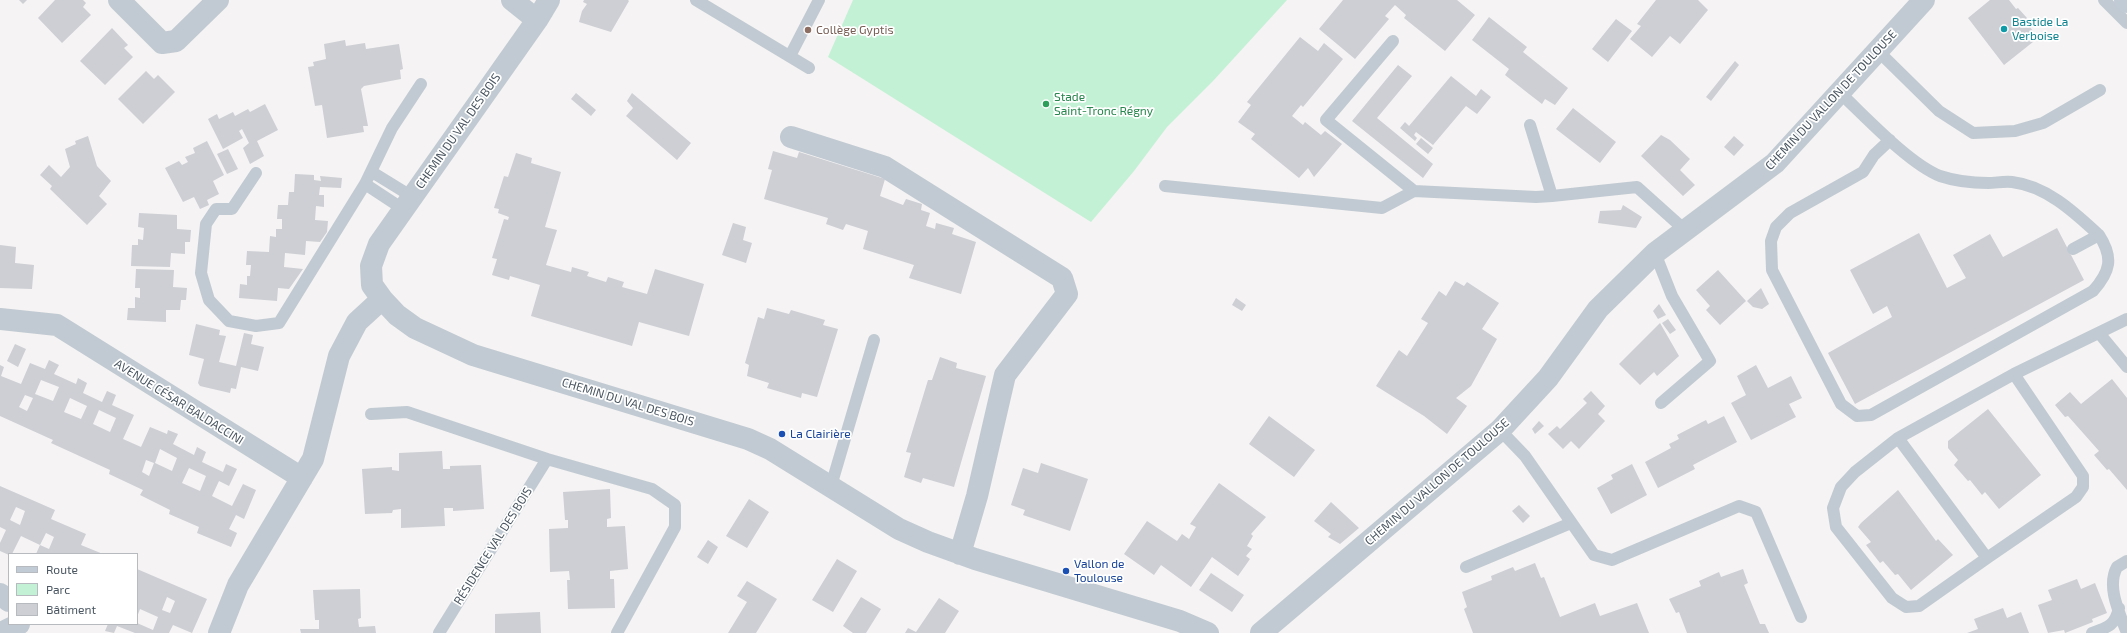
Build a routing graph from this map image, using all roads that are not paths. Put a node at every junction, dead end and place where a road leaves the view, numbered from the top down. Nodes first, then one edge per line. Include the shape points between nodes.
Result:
1 (119, 0) edge
2 (218, 0) edge
3 (512, 0) edge
4 (549, 0) edge
5 (696, 0) edge
6 (819, 0) edge
7 (1924, 0) edge
8 (2104, 0) edge
9 (537, 20) junction
10 (2127, 23) edge
11 (1393, 41) dead end
12 (1878, 51) junction
13 (790, 56) junction
14 (808, 68) dead end
15 (420, 84) dead end
16 (2100, 90) dead end
17 (1839, 92) junction
18 (1530, 125) dead end
19 (791, 137) dead end
20 (1890, 140) junction
21 (372, 172) junction
22 (256, 173) dead end
23 (365, 184) junction
24 (1165, 186) dead end
25 (1414, 191) junction
26 (1552, 196) junction
27 (407, 203) junction
28 (1686, 232) junction
29 (2099, 235) junction
30 (2073, 250) dead end
31 (1655, 253) junction
32 (382, 299) junction
33 (0, 318) edge
34 (2127, 319) edge
35 (2099, 332) junction
36 (874, 340) dead end
37 (2127, 367) edge
38 (2014, 374) junction
39 (1661, 403) dead end
40 (371, 414) dead end
41 (1500, 430) junction
42 (1898, 438) junction
43 (547, 459) junction
44 (302, 478) junction
45 (831, 486) junction
46 (1571, 523) junction
47 (960, 554) junction
48 (1986, 558) junction
49 (2127, 561) edge
50 (1466, 567) dead end
51 (2118, 608) junction
52 (1801, 617) dead end
53 (18, 625) edge
54 (30, 625) edge
55 (1, 633) edge
56 (36, 633) edge
57 (219, 633) edge
58 (438, 633) edge
59 (617, 633) edge
60 (1208, 633) edge
61 (1261, 633) edge
62 (2092, 633) edge
63 (2127, 633) edge

1 - 2 street via 162,43 176,41
3 - 9 street
4 - 9 street, CHEMIN DU VAL DES BOIS
5 - 13 lane
6 - 13 lane
7 - 12 street, CHEMIN DU VALLON DE TOULOUSE
8 - 10 lane
9 - 27 street, CHEMIN DU VAL DES BOIS
11 - 25 lane via 1326,120
12 - 16 lane via 1939,111 1973,133 2015,131 2043,123
12 - 17 street, CHEMIN DU VALLON DE TOULOUSE
13 - 14 lane
15 - 21 lane via 392,128
17 - 20 lane
17 - 28 street, CHEMIN DU VALLON DE TOULOUSE via 1775,163
18 - 26 lane
19 - 47 street via 885,168 1062,278 1067,294 1005,375 977,496
20 - 29 lane via 1940,176 1964,182 2011,181 2028,185 2057,200
20 - 29 lane via 1863,172 1790,213 1776,227 1771,241 1772,270 1841,404 1857,416 1871,416 2093,291 2108,270 2106,246
21 - 23 lane
21 - 27 lane
22 - 23 lane via 232,209 216,209 206,224 201,273 209,300 229,321 256,326 279,323
23 - 27 lane
24 - 25 lane via 1382,208
25 - 26 lane
26 - 28 lane via 1637,187
27 - 32 street, CHEMIN DU VAL DES BOIS via 379,244 371,266 372,285
28 - 31 street, CHEMIN DU VALLON DE TOULOUSE
29 - 30 lane
31 - 39 lane via 1672,296 1710,361
31 - 41 street, CHEMIN DU VALLON DE TOULOUSE via 1598,309 1548,378
32 - 44 street via 357,322 339,356 313,459
32 - 45 street, CHEMIN DU VAL DES BOIS via 397,315 415,328 473,355 748,439 770,449
33 - 44 street, AVENUE CÉSAR BALDACCINI via 57,325
34 - 35 lane
35 - 37 lane
35 - 38 lane
36 - 45 lane
38 - 42 lane
38 - 48 lane via 2083,476 2083,488 2076,497
40 - 43 lane via 407,412
41 - 46 lane via 1525,456
41 - 61 street, CHEMIN DU VALLON DE TOULOUSE
42 - 48 lane
42 - 48 lane via 1855,472 1841,487 1834,508 1836,526 1892,598 1906,607 1919,606
43 - 58 lane, RÉSIDENCE VAL DES BOIS
43 - 59 lane via 652,489 675,505 675,528
44 - 57 street via 238,585
45 - 47 street, CHEMIN DU VAL DES BOIS via 899,528
46 - 50 lane
46 - 52 lane via 1594,555 1612,560 1739,506 1756,512
47 - 60 street, CHEMIN DU VAL DES BOIS via 1172,619
49 - 51 lane via 2117,567 2114,573 2113,582
51 - 62 lane via 2116,620 2107,628
51 - 63 lane
53 - 55 street
54 - 56 street

